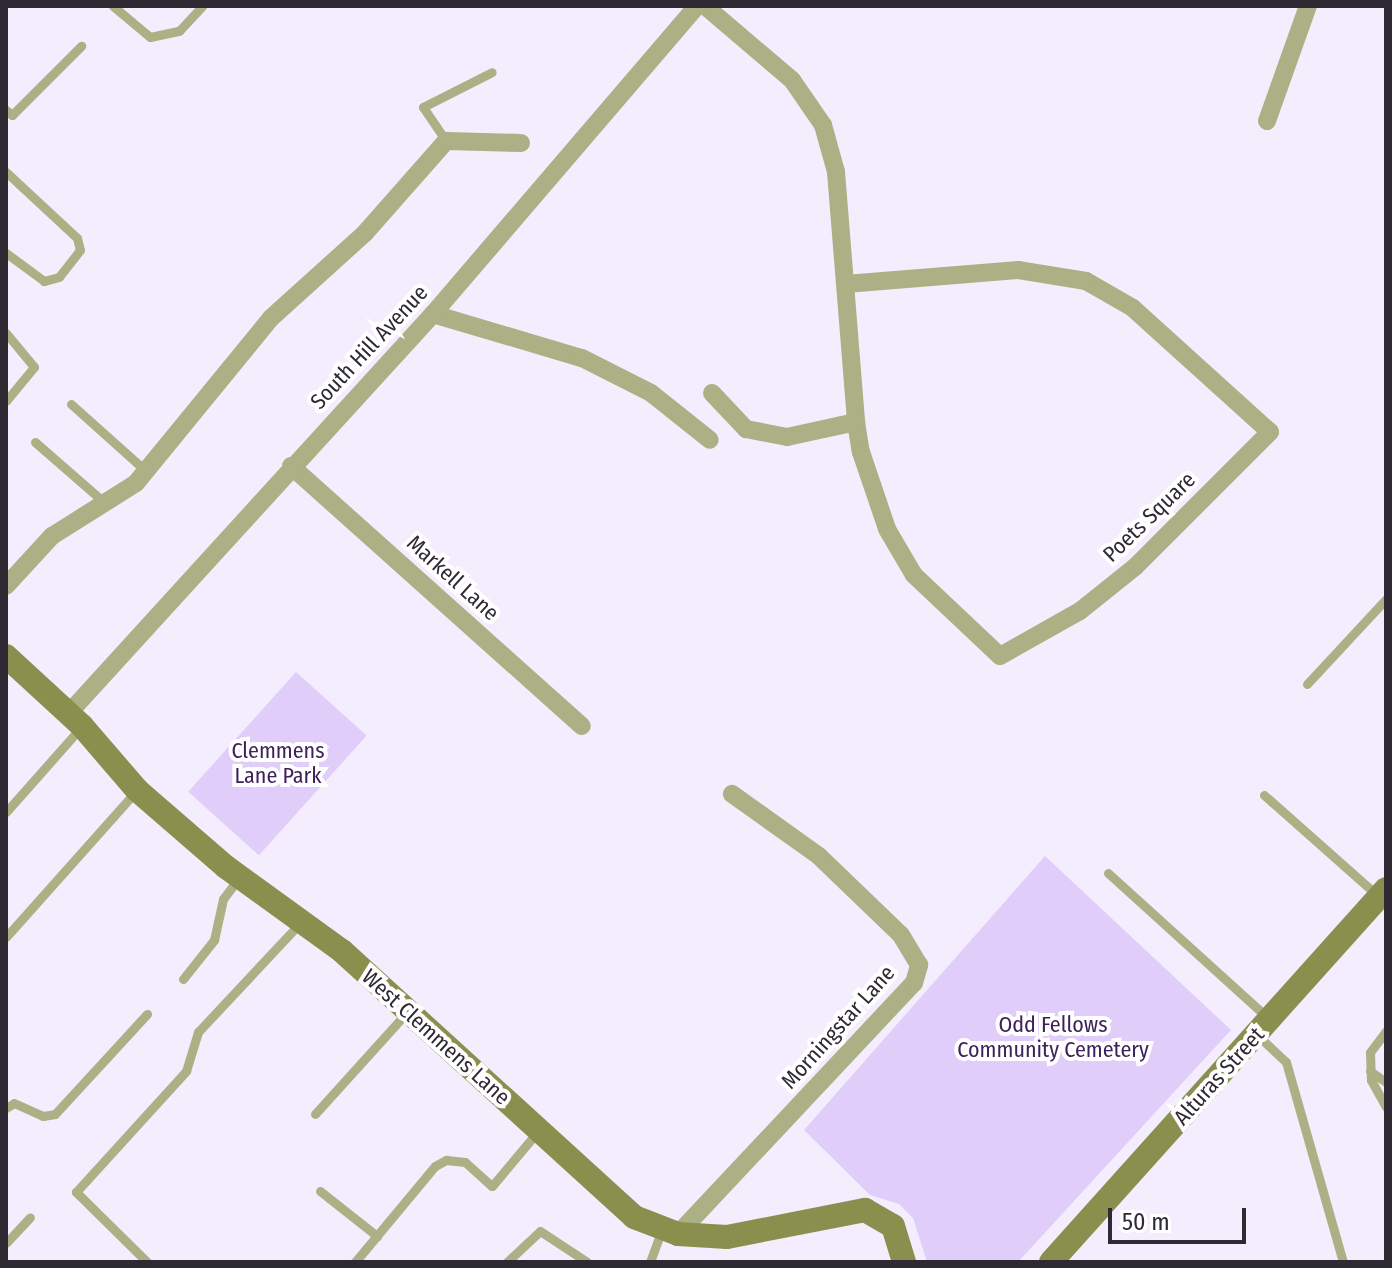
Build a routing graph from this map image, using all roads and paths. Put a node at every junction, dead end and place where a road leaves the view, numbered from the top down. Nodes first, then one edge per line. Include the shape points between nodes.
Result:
1 (113, 6) edge
2 (202, 6) edge
3 (697, 6) edge
4 (705, 6) edge
5 (1308, 6) edge
6 (81, 46) dead end
7 (492, 72) dead end
8 (8, 115) edge
9 (1267, 121) dead end
10 (446, 141) junction
11 (521, 143) dead end
12 (6, 172) edge
13 (6, 253) edge
14 (846, 284) junction
15 (433, 314) junction
16 (6, 333) edge
17 (712, 393) dead end
18 (6, 401) edge
19 (71, 404) dead end
20 (856, 422) junction
21 (710, 440) dead end
22 (35, 442) dead end
23 (291, 466) junction
24 (146, 471) junction
25 (107, 505) junction
26 (6, 586) edge
27 (1386, 599) edge
28 (6, 656) edge
29 (1307, 684) dead end
30 (75, 720) junction
31 (582, 726) dead end
32 (137, 790) junction
33 (732, 794) dead end
34 (1264, 795) dead end
35 (6, 812) edge
36 (1108, 873) dead end
37 (240, 877) junction
38 (1382, 893) edge
39 (303, 920) junction
40 (6, 937) edge
41 (183, 979) dead end
42 (408, 1011) junction
43 (147, 1014) dead end
44 (1263, 1027) junction
45 (1386, 1031) edge
46 (1370, 1071) junction
47 (1386, 1082) edge
48 (1386, 1107) edge
49 (6, 1108) edge
50 (315, 1114) dead end
51 (539, 1130) junction
52 (320, 1191) dead end
53 (30, 1217) dead end
54 (670, 1233) junction
55 (377, 1236) junction
56 (6, 1243) edge
57 (147, 1262) edge
58 (355, 1262) edge
59 (507, 1262) edge
60 (587, 1262) edge
61 (650, 1262) edge
62 (904, 1262) edge
63 (1051, 1262) edge
64 (1343, 1262) edge

1 - 2 lane via 150,37 179,31
3 - 15 street, South Hill Avenue
4 - 14 street, Poets Square via 792,80 823,125 836,172
5 - 9 street
6 - 8 lane
7 - 10 lane via 423,107
10 - 11 street
10 - 24 street via 365,233 271,318
12 - 13 lane via 77,238 80,250 59,277 44,281
14 - 20 street, Poets Square
14 - 20 street, Poets Square via 1019,270 1086,281 1133,308 1270,432 1135,567 1080,611 1000,656 914,575 887,529
15 - 21 street via 582,358 651,393
15 - 23 street, South Hill Avenue
16 - 18 lane via 34,367
17 - 20 street via 746,429 773,435 787,437
19 - 24 lane
22 - 25 lane
23 - 30 street, South Hill Avenue
23 - 31 street, Markell Lane
24 - 25 street
25 - 26 street via 52,536
27 - 29 lane
28 - 30 street, West Clemmens Lane
30 - 32 street, West Clemmens Lane
30 - 35 lane
32 - 37 street, West Clemmens Lane
32 - 40 lane
33 - 54 street, Morningstar Lane via 819,856 901,935 919,965 914,983
34 - 38 lane
36 - 44 lane
37 - 39 street, West Clemmens Lane
37 - 41 lane via 223,899 214,940
38 - 44 street, Alturas Street
39 - 42 street, West Clemmens Lane
39 - 57 lane via 198,1032 186,1071 76,1192
42 - 50 lane
42 - 51 street, West Clemmens Lane
43 - 49 lane via 55,1114 43,1116 14,1103
44 - 63 street, Alturas Street
44 - 64 lane via 1286,1062
45 - 46 lane via 1370,1052
46 - 47 lane
46 - 48 lane
51 - 54 street, West Clemmens Lane via 634,1217
51 - 55 lane via 492,1186 465,1162 446,1160 435,1166
52 - 55 lane
53 - 56 lane
54 - 61 lane
54 - 62 street, West Clemmens Lane via 727,1237 865,1210 893,1226
55 - 58 lane
59 - 60 lane via 540,1231

